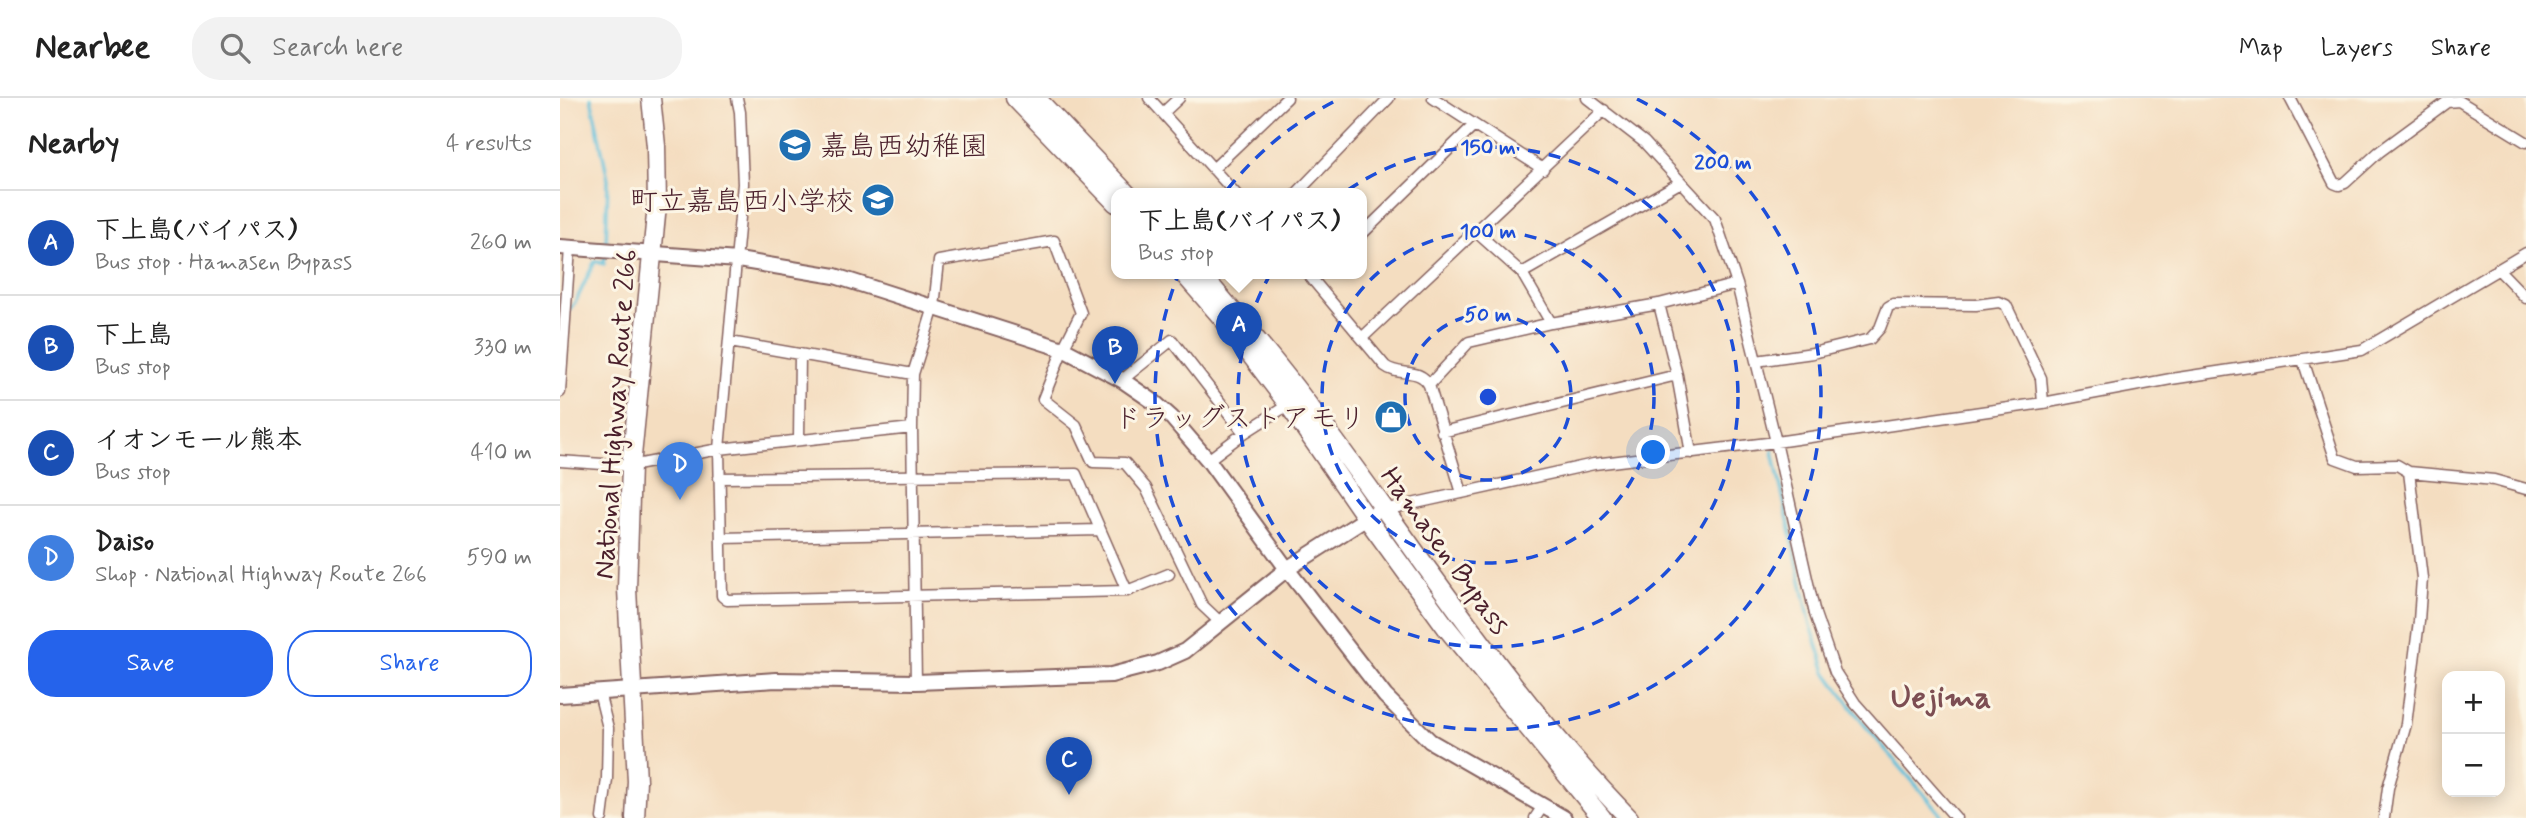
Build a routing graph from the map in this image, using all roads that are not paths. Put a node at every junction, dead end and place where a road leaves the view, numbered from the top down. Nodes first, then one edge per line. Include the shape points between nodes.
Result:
1 (651, 98) edge
2 (737, 98) edge
3 (1015, 98) edge
4 (1036, 98) edge
5 (1149, 98) edge
6 (1179, 98) edge
7 (1287, 98) edge
8 (1389, 98) edge
9 (1433, 98) edge
10 (1587, 98) edge
11 (2290, 98) edge
12 (1604, 110) junction
13 (1163, 113) junction
14 (1474, 125) junction
15 (2526, 142) edge
16 (1213, 169) junction
17 (1543, 169) junction
18 (1681, 182) junction
19 (1121, 188) edge
20 (1230, 188) edge
21 (1302, 188) edge
22 (1111, 198) edge
23 (1367, 229) edge
24 (1475, 230) junction
25 (565, 247) edge
26 (2526, 253) edge
27 (653, 254) junction
28 (737, 260) junction
29 (2498, 269) junction
30 (1522, 273) junction
31 (1188, 279) edge
32 (1205, 279) edge
33 (1316, 279) edge
34 (1737, 284) junction
35 (2526, 298) edge
36 (1659, 304) junction
37 (934, 307) junction
38 (1551, 323) junction
39 (1362, 338) junction
40 (562, 342) edge
41 (730, 342) junction
42 (1063, 349) junction
43 (800, 354) junction
44 (2303, 360) junction
45 (1756, 361) junction
46 (913, 374) junction
47 (1678, 375) junction
48 (1122, 380) junction
49 (1429, 385) junction
50 (560, 392) edge
51 (1296, 402) junction
52 (2043, 402) junction
53 (912, 428) junction
54 (1441, 432) junction
55 (1244, 433) junction
56 (799, 439) junction
57 (1776, 442) junction
58 (719, 449) junction
59 (1691, 453) junction
60 (1208, 460) junction
61 (560, 461) edge
62 (631, 466) junction
63 (2409, 472) junction
64 (913, 476) junction
65 (719, 478) junction
66 (2526, 489) edge
67 (1461, 493) junction
68 (1384, 510) junction
69 (1366, 517) junction
70 (1100, 530) junction
71 (914, 535) junction
72 (720, 538) junction
73 (1287, 569) junction
74 (1168, 574) dead end
75 (1126, 591) junction
76 (915, 594) junction
77 (1221, 623) junction
78 (916, 682) junction
79 (631, 691) junction
80 (599, 692) junction
81 (560, 695) edge
82 (1539, 812) edge
83 (1624, 813) edge
84 (602, 818) edge
85 (635, 818) edge
86 (1564, 818) edge
87 (1601, 818) edge
88 (1956, 818) edge
89 (2384, 818) edge

1 - 27 highway, National Highway Route 266 via 657,205
2 - 28 street via 743,184
3 - 22 highway
4 - 19 highway
5 - 13 street
6 - 13 street
7 - 16 street
8 - 21 street
9 - 14 street
10 - 12 street
11 - 15 street via 2339,185 2447,102 2459,101
12 - 17 street
12 - 18 street via 1644,142
13 - 16 street
14 - 17 street
14 - 23 street
16 - 20 street
17 - 24 street
18 - 30 street
18 - 34 street via 1715,219
24 - 30 street
24 - 39 street
25 - 27 street
25 - 40 street
26 - 29 street
27 - 28 street
27 - 62 highway, National Highway Route 266
28 - 37 street via 835,276
28 - 41 street
29 - 35 street
29 - 44 street via 2362,350
30 - 38 street
31 - 51 highway, Hamasen Bypass
32 - 51 highway, Hamasen Bypass
33 - 39 street
34 - 36 street
34 - 45 street
36 - 38 street
36 - 47 street
37 - 42 street
37 - 42 street via 939,261 1054,241 1082,313
37 - 46 street
38 - 49 street via 1469,342
39 - 49 street via 1392,371 1420,374
40 - 50 street
41 - 43 street
41 - 58 street
42 - 48 street
42 - 77 street via 1043,399 1076,425 1093,462 1125,463 1146,488 1202,605
43 - 46 street
43 - 56 street
44 - 52 street
44 - 63 street via 2335,458 2357,466 2397,465
45 - 52 street via 1870,339 1894,304 1999,302 2006,305 2041,378
45 - 57 street
46 - 53 street
47 - 54 street
47 - 59 street
48 - 55 street via 1172,340
48 - 60 street via 1172,418
49 - 54 street
51 - 55 street
51 - 68 highway, Hamasen Bypass
51 - 69 highway, Hamasen Bypass
52 - 57 street
53 - 56 street
53 - 64 street
54 - 67 street
55 - 60 street
56 - 58 street
57 - 59 street
57 - 88 street via 1815,614 1835,672 1855,703
58 - 62 street
58 - 65 street
59 - 67 street via 1594,464
60 - 73 street
61 - 62 street
62 - 79 highway, National Highway Route 266 via 627,589
63 - 66 street via 2494,480
63 - 89 street via 2422,578 2419,621 2406,724
64 - 65 street
64 - 70 street via 1076,474
64 - 71 street
65 - 72 street
67 - 68 street
68 - 69 street
68 - 83 highway, Hamasen Bypass via 1476,638
69 - 73 street
69 - 87 highway, Hamasen Bypass via 1446,627
70 - 71 street
70 - 75 street
71 - 72 street
71 - 76 street
72 - 76 street via 722,596 727,600
73 - 77 street
73 - 82 street via 1385,696 1430,741
74 - 75 street
75 - 76 street
76 - 78 street
77 - 78 street via 1185,651 1111,675
78 - 79 street via 776,680
79 - 80 street
79 - 85 highway, National Highway Route 266
80 - 81 street
80 - 84 street via 608,728
82 - 86 street
83 - 87 street

